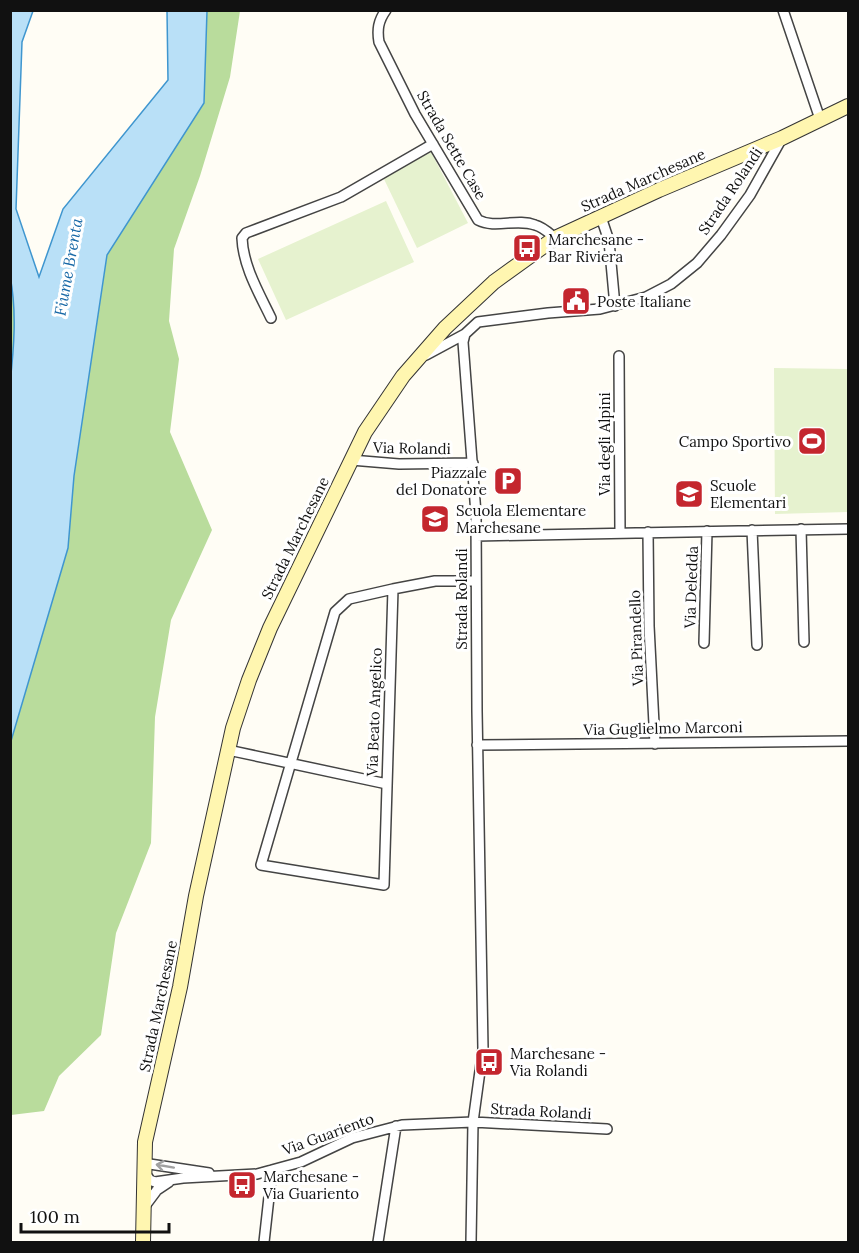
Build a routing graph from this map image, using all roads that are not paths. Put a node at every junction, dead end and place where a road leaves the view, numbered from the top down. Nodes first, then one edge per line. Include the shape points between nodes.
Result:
1 (386, 10) edge
2 (783, 10) edge
3 (849, 106) edge
4 (820, 119) junction
5 (782, 138) junction
6 (432, 144) junction
7 (601, 217) junction
8 (555, 238) junction
9 (615, 306) junction
10 (271, 318) dead end
11 (465, 334) junction
12 (619, 356) dead end
13 (416, 361) junction
14 (351, 460) junction
15 (472, 463) junction
16 (849, 529) edge
17 (752, 530) junction
18 (801, 530) junction
19 (707, 531) junction
20 (648, 532) junction
21 (620, 533) junction
22 (476, 536) junction
23 (476, 581) junction
24 (393, 588) junction
25 (804, 642) dead end
26 (704, 643) dead end
27 (757, 645) dead end
28 (849, 741) edge
29 (655, 744) junction
30 (477, 745) junction
31 (228, 750) junction
32 (289, 764) junction
33 (387, 784) junction
34 (473, 1122) junction
35 (396, 1126) junction
36 (607, 1129) dead end
37 (143, 1167) junction
38 (272, 1170) junction
39 (229, 1177) junction
40 (174, 1180) junction
41 (142, 1210) junction
42 (143, 1242) edge
43 (264, 1242) edge
44 (378, 1242) edge
45 (471, 1242) edge

1 - 6 street, Strada Sette Case via 377,29 379,42
2 - 4 street
3 - 4 main road, Strada Marchesane
4 - 5 main road, Strada Marchesane
5 - 7 main road, Strada Marchesane
5 - 9 street, Strada Rolandi via 750,195 697,263 671,284
6 - 8 street, Strada Sette Case via 478,220 489,224 532,223
6 - 10 street via 341,197 246,233 242,247
7 - 8 main road, Strada Marchesane
7 - 9 street via 609,241
8 - 13 main road, Strada Marchesane via 494,282
9 - 11 street, Strada Rolandi via 478,322
11 - 13 street
11 - 15 street, Strada Rolandi via 462,342
12 - 21 street, Via degli Alpini
13 - 14 main road, Strada Marchesane via 365,432
14 - 15 street, Via Rolandi
14 - 31 main road, Strada Marchesane via 270,628
15 - 22 street, Strada Rolandi
16 - 18 street
17 - 18 street
17 - 19 street
17 - 27 street
18 - 25 street
19 - 20 street
19 - 26 street, Via Deledda
20 - 21 street
20 - 29 street, Via Pirandello
21 - 22 street
22 - 23 street, Strada Rolandi
23 - 24 street via 435,580
23 - 30 street, Strada Rolandi
24 - 32 street via 350,599 335,612
24 - 33 street, Via Beato Angelico
28 - 29 street, Via Guglielmo Marconi
29 - 30 street, Via Guglielmo Marconi
30 - 34 street, Strada Rolandi via 483,1049
31 - 32 street, Via Beato Angelico
31 - 37 main road, Strada Marchesane via 145,1142
32 - 33 street, Via Beato Angelico
32 - 33 street via 261,865 384,885
34 - 35 street, Via Guariento
34 - 36 street, Strada Rolandi
34 - 45 street, Strada Rolandi
35 - 38 street, Via Guariento via 352,1138 301,1162
35 - 44 street
39 -> 37 street, Via Guariento
37 - 40 street, Via Guariento via 146,1176 155,1182
37 - 41 main road, Strada Marchesane
38 - 39 street, Via Guariento
38 - 43 street
39 - 40 street, Via Guariento
40 - 41 street via 157,1190
41 - 42 main road, Strada Marchesane

